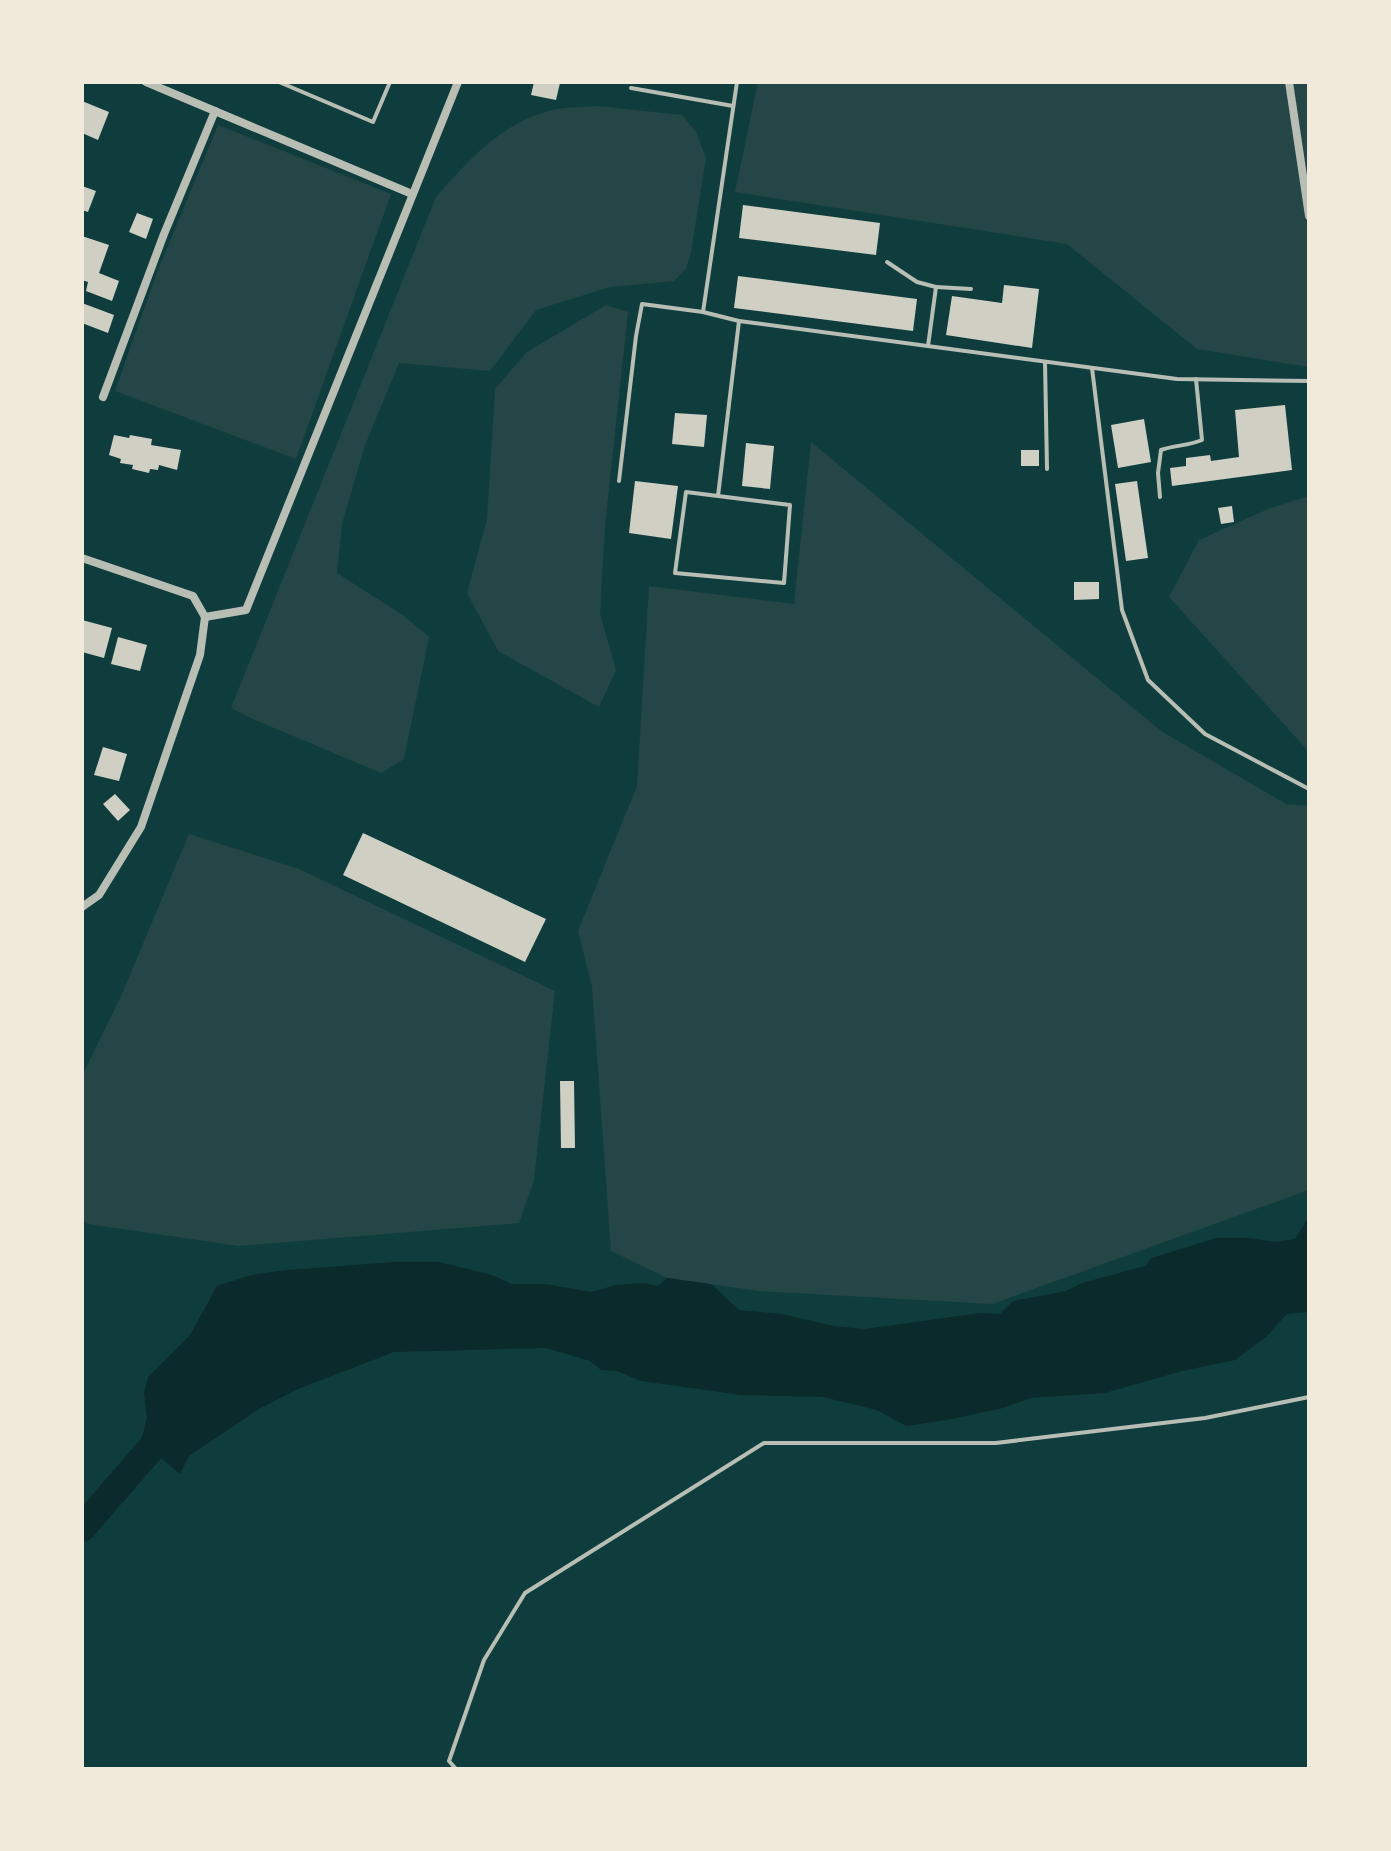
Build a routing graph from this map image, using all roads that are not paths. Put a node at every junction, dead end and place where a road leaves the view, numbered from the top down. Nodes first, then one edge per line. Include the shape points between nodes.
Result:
1 (146, 82) edge
2 (279, 82) edge
3 (390, 82) edge
4 (458, 82) edge
5 (737, 82) edge
6 (1289, 82) edge
7 (631, 88) dead end
8 (733, 106) junction
9 (215, 111) junction
10 (412, 194) junction
11 (1309, 216) edge
12 (887, 262) dead end
13 (936, 287) junction
14 (971, 289) dead end
15 (703, 312) junction
16 (739, 321) junction
17 (928, 346) junction
18 (1045, 362) junction
19 (1092, 368) junction
20 (1196, 379) junction
21 (1309, 381) edge
22 (103, 397) dead end
23 (1047, 469) dead end
24 (619, 481) dead end
25 (718, 496) junction
26 (1160, 497) dead end
27 (82, 558) edge
28 (205, 617) junction
29 (1309, 789) edge
30 (82, 907) edge
31 (1309, 1397) edge
32 (456, 1769) edge

1 - 9 street
2 - 3 lane via 373,122
4 - 10 street
5 - 8 lane
6 - 11 street
7 - 8 lane
8 - 15 lane
9 - 10 street
9 - 22 street
10 - 28 street via 246,610
12 - 13 lane via 917,282
13 - 14 lane
13 - 17 lane
15 - 16 lane
15 - 24 lane via 642,304
16 - 17 lane
16 - 25 lane
17 - 18 lane
18 - 19 lane
18 - 23 lane
19 - 20 lane
19 - 29 lane via 1122,610 1148,680 1205,734
20 - 21 lane
20 - 26 lane via 1202,440 1161,450
25 - 25 lane via 686,492 675,573 784,583 790,505
27 - 28 street via 193,596
28 - 30 street via 200,655 141,827 99,895
31 - 32 lane via 1205,1418 996,1443 764,1443 525,1593 484,1660 449,1761

